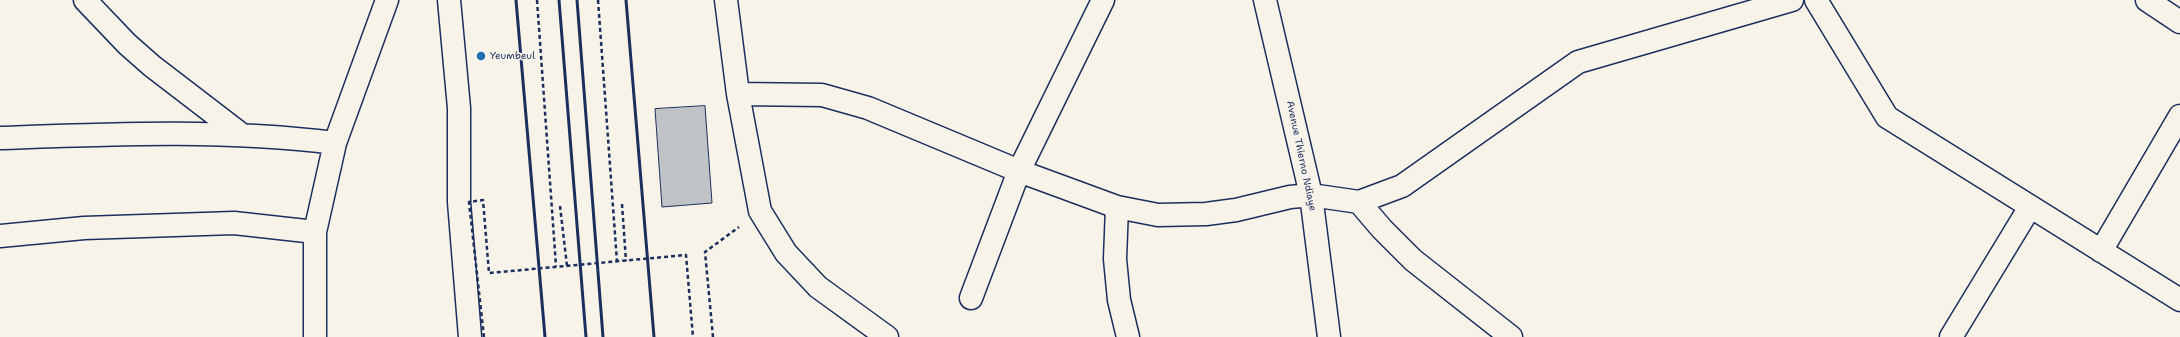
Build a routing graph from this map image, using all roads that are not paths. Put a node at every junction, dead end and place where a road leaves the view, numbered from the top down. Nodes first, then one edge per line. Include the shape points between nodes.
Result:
1 (85, 0) edge
2 (449, 0) edge
3 (726, 0) edge
4 (1103, 0) edge
5 (1265, 0) edge
6 (1792, 0) edge
7 (1816, 0) edge
8 (2147, 0) edge
9 (380, 2) edge
10 (2180, 22) edge
11 (738, 94) junction
12 (2180, 116) edge
13 (242, 135) junction
14 (0, 138) edge
15 (335, 143) junction
16 (1019, 171) junction
17 (1311, 195) junction
18 (1360, 202) junction
19 (2030, 207) junction
20 (1117, 208) junction
21 (315, 232) junction
22 (0, 236) edge
23 (2101, 251) junction
24 (971, 298) dead end
25 (2180, 300) edge
26 (315, 337) edge
27 (470, 337) edge
28 (887, 337) edge
29 (1128, 337) edge
30 (1329, 337) edge
31 (1511, 337) edge
32 (1951, 337) edge

1 - 13 street via 152,66
2 - 27 street via 459,108 459,202
3 - 11 street
4 - 16 street
5 - 17 street, Avenue Thierno Ndiaye
6 - 18 street via 1578,62 1402,186
7 - 19 street via 1887,118
8 - 10 street
9 - 15 street
11 - 16 street via 822,95 868,108
11 - 28 street via 760,210 786,253 818,287
12 - 23 street
13 - 14 street via 141,134
13 - 15 street
15 - 21 street
16 - 20 street
16 - 24 street
17 - 18 street
17 - 20 street via 1290,196 1236,210 1206,214 1158,215
17 - 30 street, Avenue Thierno Ndiaye
18 - 31 street via 1413,260
19 - 23 street
19 - 32 street
20 - 29 street via 1115,259 1119,300
21 - 22 street via 234,223 84,228
21 - 26 street
23 - 25 street

